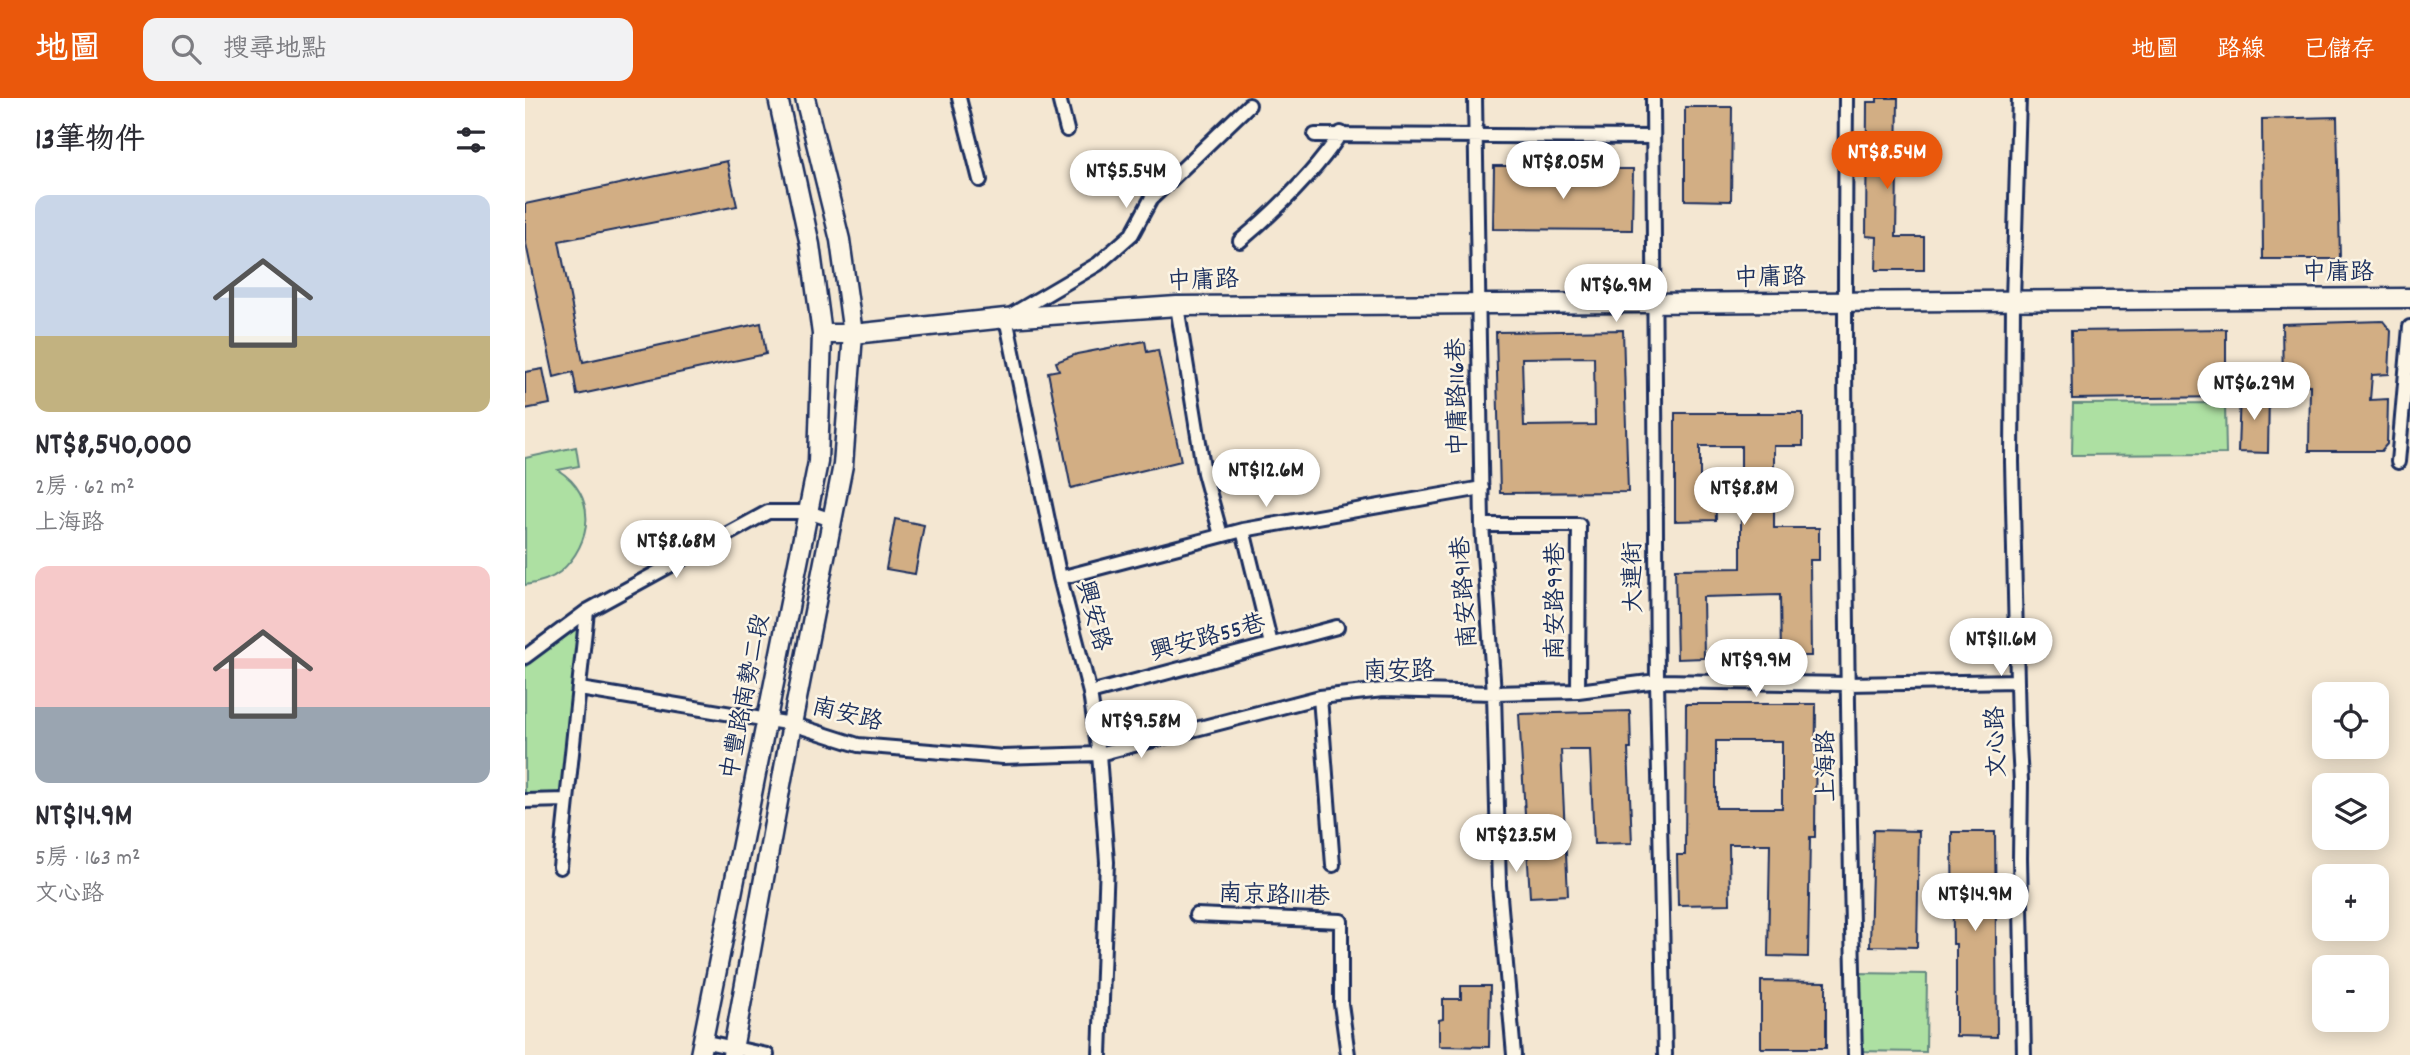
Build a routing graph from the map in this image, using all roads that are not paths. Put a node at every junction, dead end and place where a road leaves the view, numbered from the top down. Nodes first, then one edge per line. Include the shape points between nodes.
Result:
1 (778, 98) edge
2 (805, 98) edge
3 (960, 98) edge
4 (1059, 98) edge
5 (1475, 98) edge
6 (1653, 98) edge
7 (1846, 98) edge
8 (2019, 98) edge
9 (1249, 105) dead end
10 (1067, 130) dead end
11 (1341, 133) junction
12 (1315, 135) dead end
13 (1476, 137) junction
14 (1653, 137) junction
15 (979, 180) dead end
16 (1240, 241) dead end
17 (2410, 298) edge
18 (2013, 301) junction
19 (1844, 302) junction
20 (1653, 304) junction
21 (1177, 306) junction
22 (1479, 306) junction
23 (1006, 318) junction
24 (2410, 327) edge
25 (822, 334) junction
26 (853, 334) junction
27 (2398, 462) dead end
28 (1482, 488) junction
29 (808, 512) junction
30 (832, 520) junction
31 (1482, 525) junction
32 (1243, 530) junction
33 (1221, 535) junction
34 (1060, 578) junction
35 (587, 611) junction
36 (1337, 627) dead end
37 (1271, 644) junction
38 (525, 657) edge
39 (1657, 681) junction
40 (2017, 681) junction
41 (1848, 684) junction
42 (580, 689) junction
43 (1578, 691) junction
44 (1090, 693) junction
45 (1495, 694) junction
46 (1320, 697) junction
47 (768, 721) junction
48 (792, 724) junction
49 (1099, 754) junction
50 (567, 800) junction
51 (525, 801) edge
52 (1333, 864) dead end
53 (560, 867) dead end
54 (1196, 915) dead end
55 (701, 1048) edge
56 (733, 1052) edge
57 (767, 1055) edge
58 (1100, 1055) edge
59 (1348, 1055) edge
60 (1514, 1055) edge
61 (1665, 1055) edge
62 (1855, 1055) edge
63 (2024, 1055) edge

1 - 25 main road, 中豐路南勢二段 via 810,245
2 - 26 main road, 中豐路南勢二段 via 840,240
3 - 15 street
4 - 10 street
5 - 13 street, 中庸路116巷
6 - 14 street, 大連街
7 - 19 street, 上海路
8 - 18 street, 文心路
9 - 23 street, 中庸路 via 1151,199 1132,234 1098,264
11 - 12 street
11 - 13 street
11 - 16 street via 1320,164
13 - 14 street
13 - 22 street, 中庸路116巷
14 - 20 street, 大連街
17 - 18 main road, 中庸路
18 - 19 main road, 中庸路
18 - 40 street, 文心路
19 - 20 main road, 中庸路
19 - 41 street, 上海路
20 - 22 main road, 中庸路
20 - 39 street, 大連街
21 - 22 main road, 中庸路
21 - 23 main road, 中庸路
21 - 33 street via 1204,473
22 - 28 street, 中庸路116巷
23 - 26 main road, 中庸路
23 - 34 street, 興安路
24 - 27 street
25 - 26 main road, 中庸路
25 - 29 main road, 中豐路南勢二段 via 818,462
26 - 30 main road, 中豐路南勢二段 via 843,466
28 - 31 street, 南安路91巷
28 - 32 street
29 - 30 street
29 - 35 street via 768,512
29 - 47 main road, 中豐路南勢二段
30 - 48 main road, 中豐路南勢二段
31 - 43 street, 南安路99巷 via 1579,526
31 - 45 street, 南安路91巷
32 - 33 street
32 - 37 street
33 - 34 street
34 - 44 street, 興安路
35 - 38 street
35 - 42 street
36 - 37 street, 興安路55巷
37 - 44 street, 興安路55巷
39 - 41 street, 南安路
39 - 43 street, 南安路
39 - 61 street, 大連街
40 - 41 street, 南安路
40 - 63 street, 文心路
41 - 62 street, 上海路
42 - 47 street, 南安路
42 - 50 street
43 - 45 street, 南安路
44 - 49 street, 興安路
45 - 46 street, 南安路 via 1383,690
45 - 60 street, 南安路91巷 via 1499,885
46 - 49 street, 南安路
46 - 52 street
47 - 48 street, 南安路
47 - 55 main road, 中豐路南勢二段
48 - 49 street, 南安路 via 858,745 1003,757
48 - 56 main road, 中豐路南勢二段
49 - 58 street, 興安路 via 1107,862
50 - 51 street
50 - 53 street
54 - 59 street, 南京路111巷 via 1341,921 1341,1004
55 - 56 street
56 - 57 street

